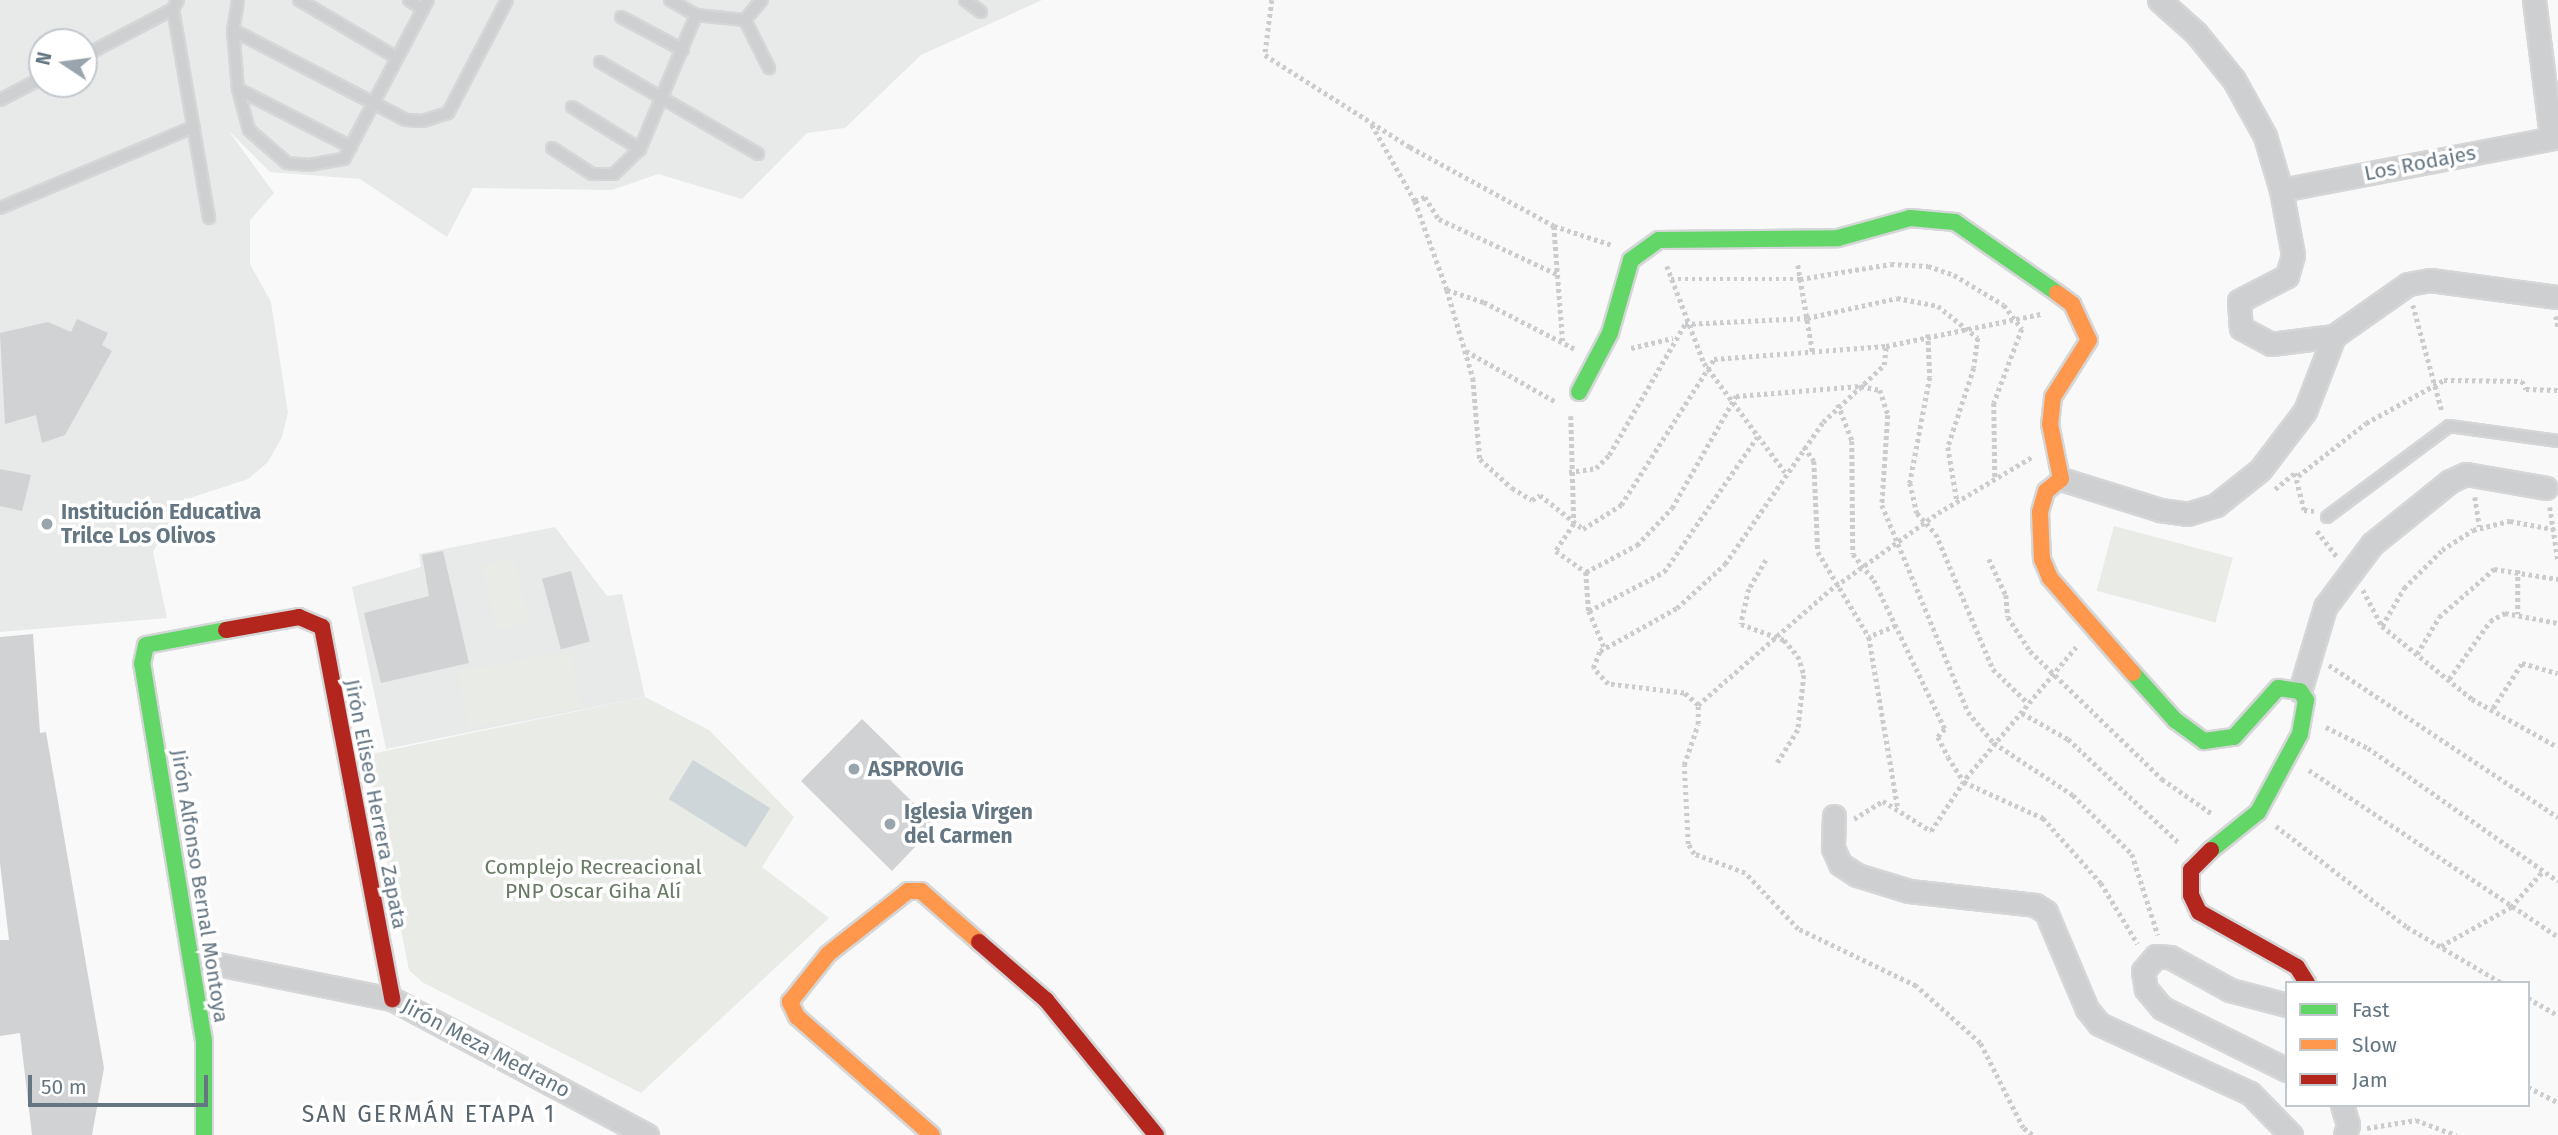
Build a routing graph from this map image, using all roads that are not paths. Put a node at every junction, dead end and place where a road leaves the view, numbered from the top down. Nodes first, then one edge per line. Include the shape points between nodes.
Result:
1 (238, 0) edge
2 (299, 0) edge
3 (409, 0) edge
4 (507, 0) edge
5 (670, 0) edge
6 (762, 0) edge
7 (965, 0) edge
8 (2159, 0) edge
9 (2533, 0) edge
10 (176, 5) edge
11 (426, 5) edge
12 (981, 12) dead end
13 (696, 15) junction
14 (621, 17) dead end
15 (746, 20) junction
16 (233, 30) junction
17 (98, 47) edge
18 (683, 50) junction
19 (397, 58) junction
20 (600, 62) dead end
21 (769, 68) dead end
22 (28, 85) edge
23 (238, 89) junction
24 (662, 98) junction
25 (0, 100) edge
26 (374, 102) junction
27 (572, 107) dead end
28 (194, 127) junction
29 (2555, 137) edge
30 (351, 147) junction
31 (552, 148) dead end
32 (639, 149) junction
33 (758, 154) dead end
34 (2281, 190) junction
35 (0, 208) edge
36 (209, 218) dead end
37 (2558, 297) edge
38 (2334, 336) junction
39 (1579, 392) road end
40 (2558, 441) edge
41 (2061, 479) junction
42 (2546, 488) dead end
43 (2327, 517) road end
44 (314, 619) joint
45 (2300, 691) junction
46 (1834, 816) road end
47 (194, 959) junction
48 (2306, 981) edge
49 (392, 999) junction
50 (2285, 1004) edge
51 (2285, 1069) edge
52 (2342, 1107) edge
53 (2345, 1133) edge
54 (204, 1135) edge
55 (647, 1135) edge
56 (932, 1135) edge
57 (1156, 1135) edge
58 (2291, 1135) edge

1 - 16 lane
2 - 19 lane
3 - 11 lane
4 - 26 lane via 448,113 406,120
5 - 13 lane
6 - 15 lane
7 - 12 lane
8 - 34 street via 2196,33 2234,80 2265,136
9 - 29 street
10 - 17 lane
10 - 28 lane
11 - 19 lane
13 - 15 lane
13 - 18 lane
14 - 18 lane
15 - 21 lane
16 - 23 lane
16 - 26 lane
18 - 24 lane
19 - 26 lane
20 - 24 lane
22 - 25 lane
23 - 30 lane
23 - 30 lane via 249,130 288,163 332,165
24 - 32 lane
24 - 33 lane
26 - 30 lane
27 - 32 lane
28 - 35 lane
28 - 36 lane
29 - 34 street, Los Rodajes
31 - 32 lane via 592,174 614,174
34 - 38 street via 2293,255 2287,276 2239,301 2241,328 2271,344
37 - 38 street via 2430,280 2408,284
38 - 41 street via 2305,411 2260,470 2216,505 2187,513 2160,510
39 - 41 street via 1610,333 1631,260 1654,243 1838,238 1910,218 1955,222 2072,304 2089,340 2053,397
40 - 43 lane via 2449,426
41 - 45 street via 2046,491 2039,512 2042,559 2050,578 2175,720 2204,741 2234,737 2270,692 2290,687
42 - 45 street via 2466,474 2391,528 2345,574 2309,656
44 - 47 street, Jirón Alfonso Bernal Montoya via 272,621 146,645 142,664
44 - 49 street, Jirón Eliseo Herrera Zapata via 322,627
45 - 48 street via 2306,700 2305,719 2288,757 2258,812 2191,870 2191,895 2199,912 2297,967
46 - 58 street via 1833,849 1840,864 1857,875 1909,891 2035,905 2046,912 2087,1009 2099,1024 2250,1093
47 - 49 street, Jirón Meza Medrano
47 - 54 street, Jirón Alfonso Bernal Montoya via 204,1041
49 - 55 street, Jirón Meza Medrano
50 - 51 street via 2230,990 2157,959 2143,971 2146,989 2162,1008
52 - 53 street
56 - 57 street via 797,1017 790,1002 828,954 908,891 921,891 1046,1000

